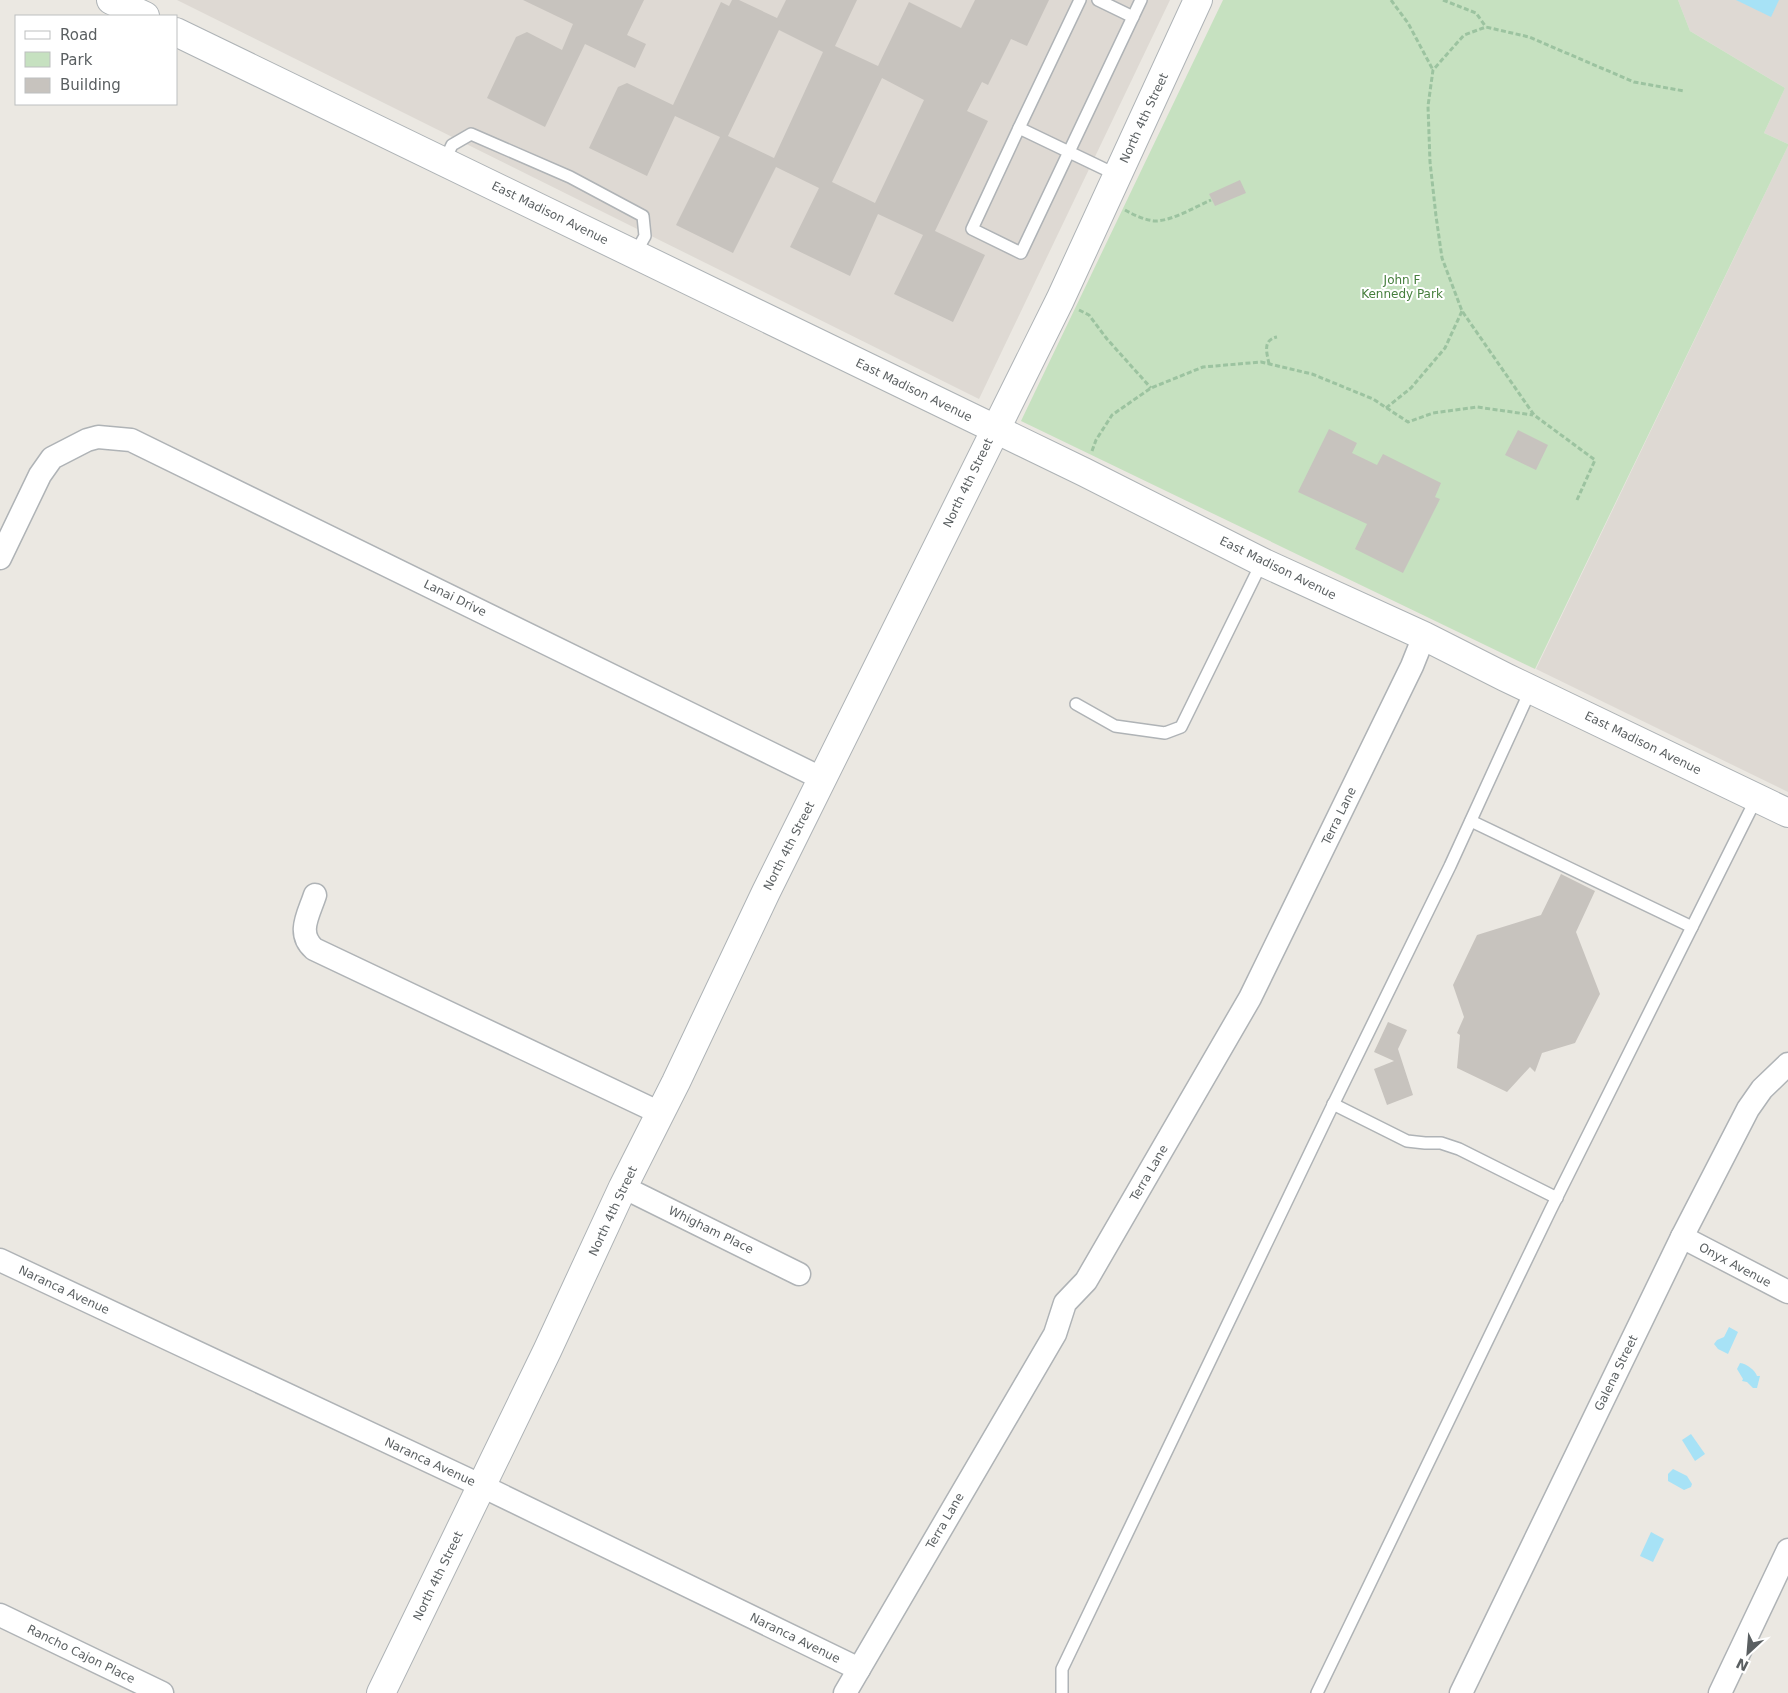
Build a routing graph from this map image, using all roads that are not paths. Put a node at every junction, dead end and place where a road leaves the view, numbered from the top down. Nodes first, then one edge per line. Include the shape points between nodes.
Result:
1 (111, 0) edge
2 (1080, 0) edge
3 (1098, 0) edge
4 (1141, 0) edge
5 (1192, 2) edge
6 (143, 15) edge
7 (1133, 17) junction
8 (178, 33) edge
9 (1019, 128) junction
10 (1068, 152) junction
11 (444, 162) junction
12 (1117, 175) junction
13 (635, 254) junction
14 (994, 429) junction
15 (0, 558) edge
16 (1262, 562) junction
17 (1424, 636) junction
18 (1531, 689) junction
19 (1076, 704) dead end
20 (823, 779) junction
21 (1757, 798) junction
22 (1788, 813) edge
23 (1471, 821) junction
24 (315, 895) dead end
25 (1692, 927) junction
26 (1788, 1064) edge
27 (1333, 1104) junction
28 (660, 1113) junction
29 (623, 1186) junction
30 (1557, 1198) junction
31 (1682, 1237) junction
32 (0, 1260) edge
33 (799, 1274) dead end
34 (1788, 1292) edge
35 (482, 1486) junction
36 (1788, 1550) edge
37 (0, 1615) edge
38 (859, 1669) junction
39 (162, 1693) edge
40 (381, 1693) edge
41 (845, 1693) edge
42 (1062, 1693) edge
43 (1317, 1693) edge
44 (1461, 1693) edge
45 (1720, 1693) edge

1 - 6 street
2 - 9 lane
3 - 7 lane
4 - 7 lane
5 - 12 street, North 4th Street
7 - 10 lane
8 - 11 street, East Madison Avenue
9 - 10 lane
9 - 10 lane via 972,229 996,241 1021,253
10 - 12 lane
11 - 13 street, East Madison Avenue
11 - 13 lane via 452,145 470,134 570,177 643,216 645,236
12 - 14 street, North 4th Street via 1060,300
13 - 14 street, East Madison Avenue
14 - 16 street, East Madison Avenue
14 - 20 street, North 4th Street
15 - 20 street, Lanai Drive via 52,458 83,441 98,437 132,440
16 - 17 street, East Madison Avenue
16 - 19 lane via 1181,727 1165,733 1115,726
17 - 18 street, East Madison Avenue
17 - 38 street, Terra Lane via 1250,998 1086,1280 1065,1303 1055,1334
18 - 21 street, East Madison Avenue
18 - 23 lane
20 - 28 street, North 4th Street
21 - 22 street, East Madison Avenue
21 - 25 lane
23 - 25 lane
23 - 27 lane
24 - 28 street via 304,932 307,943 314,949
25 - 30 lane
26 - 31 street, Galena Street via 1762,1089 1748,1109
27 - 30 lane via 1407,1141 1441,1143 1459,1149
27 - 42 lane via 1062,1670
28 - 29 street, North 4th Street
29 - 33 street, Whigham Place
29 - 35 street, North 4th Street
30 - 43 lane
31 - 34 street, Onyx Avenue
31 - 44 street, Galena Street
32 - 35 street, Naranca Avenue
35 - 38 street, Naranca Avenue
35 - 40 street, North 4th Street
36 - 45 street
37 - 39 street, Rancho Cajon Place
38 - 41 street, Terra Lane

